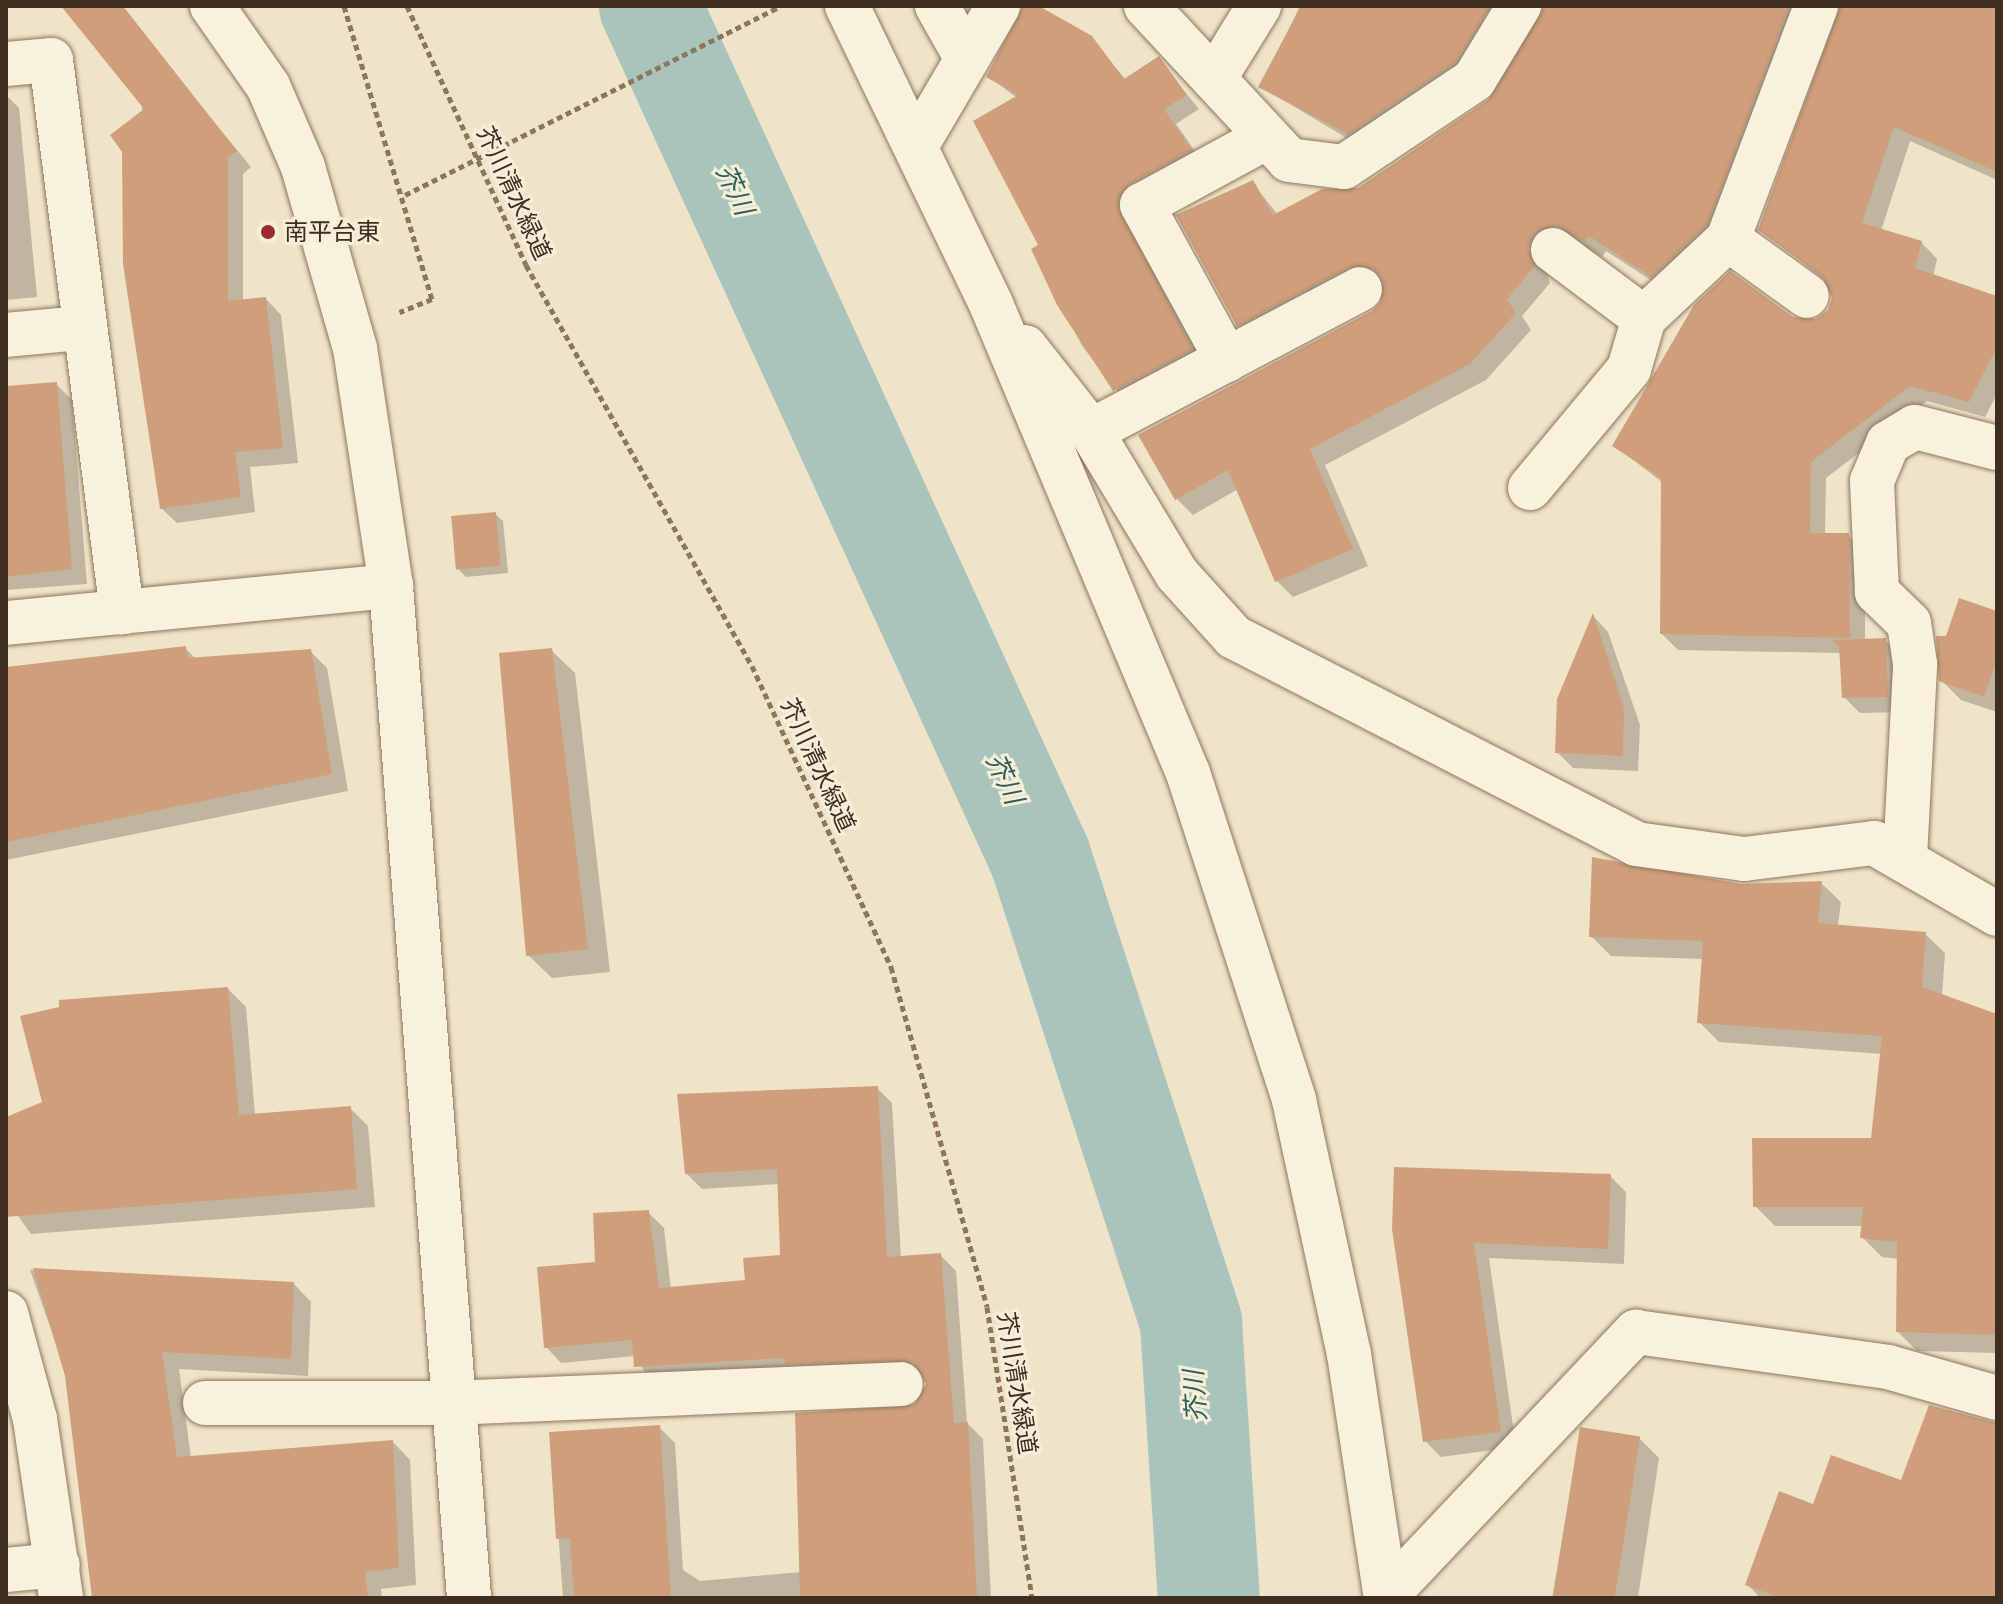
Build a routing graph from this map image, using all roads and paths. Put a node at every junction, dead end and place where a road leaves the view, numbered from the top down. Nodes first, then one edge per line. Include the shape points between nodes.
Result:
1 (212, 6) edge
2 (344, 6) edge
3 (407, 6) edge
4 (780, 6) edge
5 (847, 6) edge
6 (937, 6) edge
7 (998, 6) edge
8 (1146, 6) edge
9 (1259, 6) edge
10 (1519, 6) edge
11 (1816, 6) edge
12 (967, 59) junction
13 (6, 64) edge
14 (1214, 79) junction
15 (1267, 137) junction
16 (916, 146) junction
17 (479, 157) junction
18 (405, 195) junction
19 (1728, 239) junction
20 (1553, 250) dead end
21 (1360, 289) dead end
22 (1807, 296) dead end
23 (991, 304) junction
24 (1644, 318) junction
25 (82, 328) junction
26 (6, 335) edge
27 (352, 340) junction
28 (1227, 360) junction
29 (1091, 431) junction
30 (1997, 448) edge
31 (1530, 488) dead end
32 (391, 586) junction
33 (122, 612) junction
34 (6, 623) edge
35 (1905, 858) junction
36 (1997, 914) edge
37 (6, 1313) edge
38 (901, 1384) dead end
39 (1997, 1398) edge
40 (205, 1403) dead end
41 (450, 1403) junction
42 (6, 1570) edge
43 (60, 1581) edge
44 (1386, 1597) edge
45 (469, 1598) edge
46 (1032, 1598) edge

1 - 27 street via 268,86 303,167
2 - 18 path
3 - 17 path, 芥川清水緑道
4 - 17 path
5 - 16 street
6 - 12 street
7 - 12 street
8 - 14 street
9 - 14 street
10 - 15 street via 1474,80 1344,167 1289,160
11 - 19 street
12 - 16 street
13 - 25 street via 51,60
14 - 15 street
15 - 28 street via 1142,205
16 - 23 street
17 - 18 path
17 - 46 path, 芥川清水緑道 via 526,265 752,666 891,967 987,1307
18 - 27 path via 432,299
19 - 22 street
19 - 24 street
20 - 24 street
21 - 28 street
23 - 29 street
23 - 44 street via 1188,773 1294,1100 1349,1354
24 - 31 street via 1629,369
25 - 26 street
25 - 33 street
27 - 32 street
28 - 29 street
29 - 35 street via 1177,574 1234,637 1636,844 1744,859 1874,843
30 - 35 street via 1915,427 1888,443 1872,481 1877,592 1909,623 1915,664
32 - 33 street
32 - 41 street
33 - 34 street
35 - 36 street
37 - 43 street via 35,1419
38 - 41 street
39 - 44 street via 1888,1367 1636,1332
40 - 41 street
41 - 45 street
42 - 43 street

